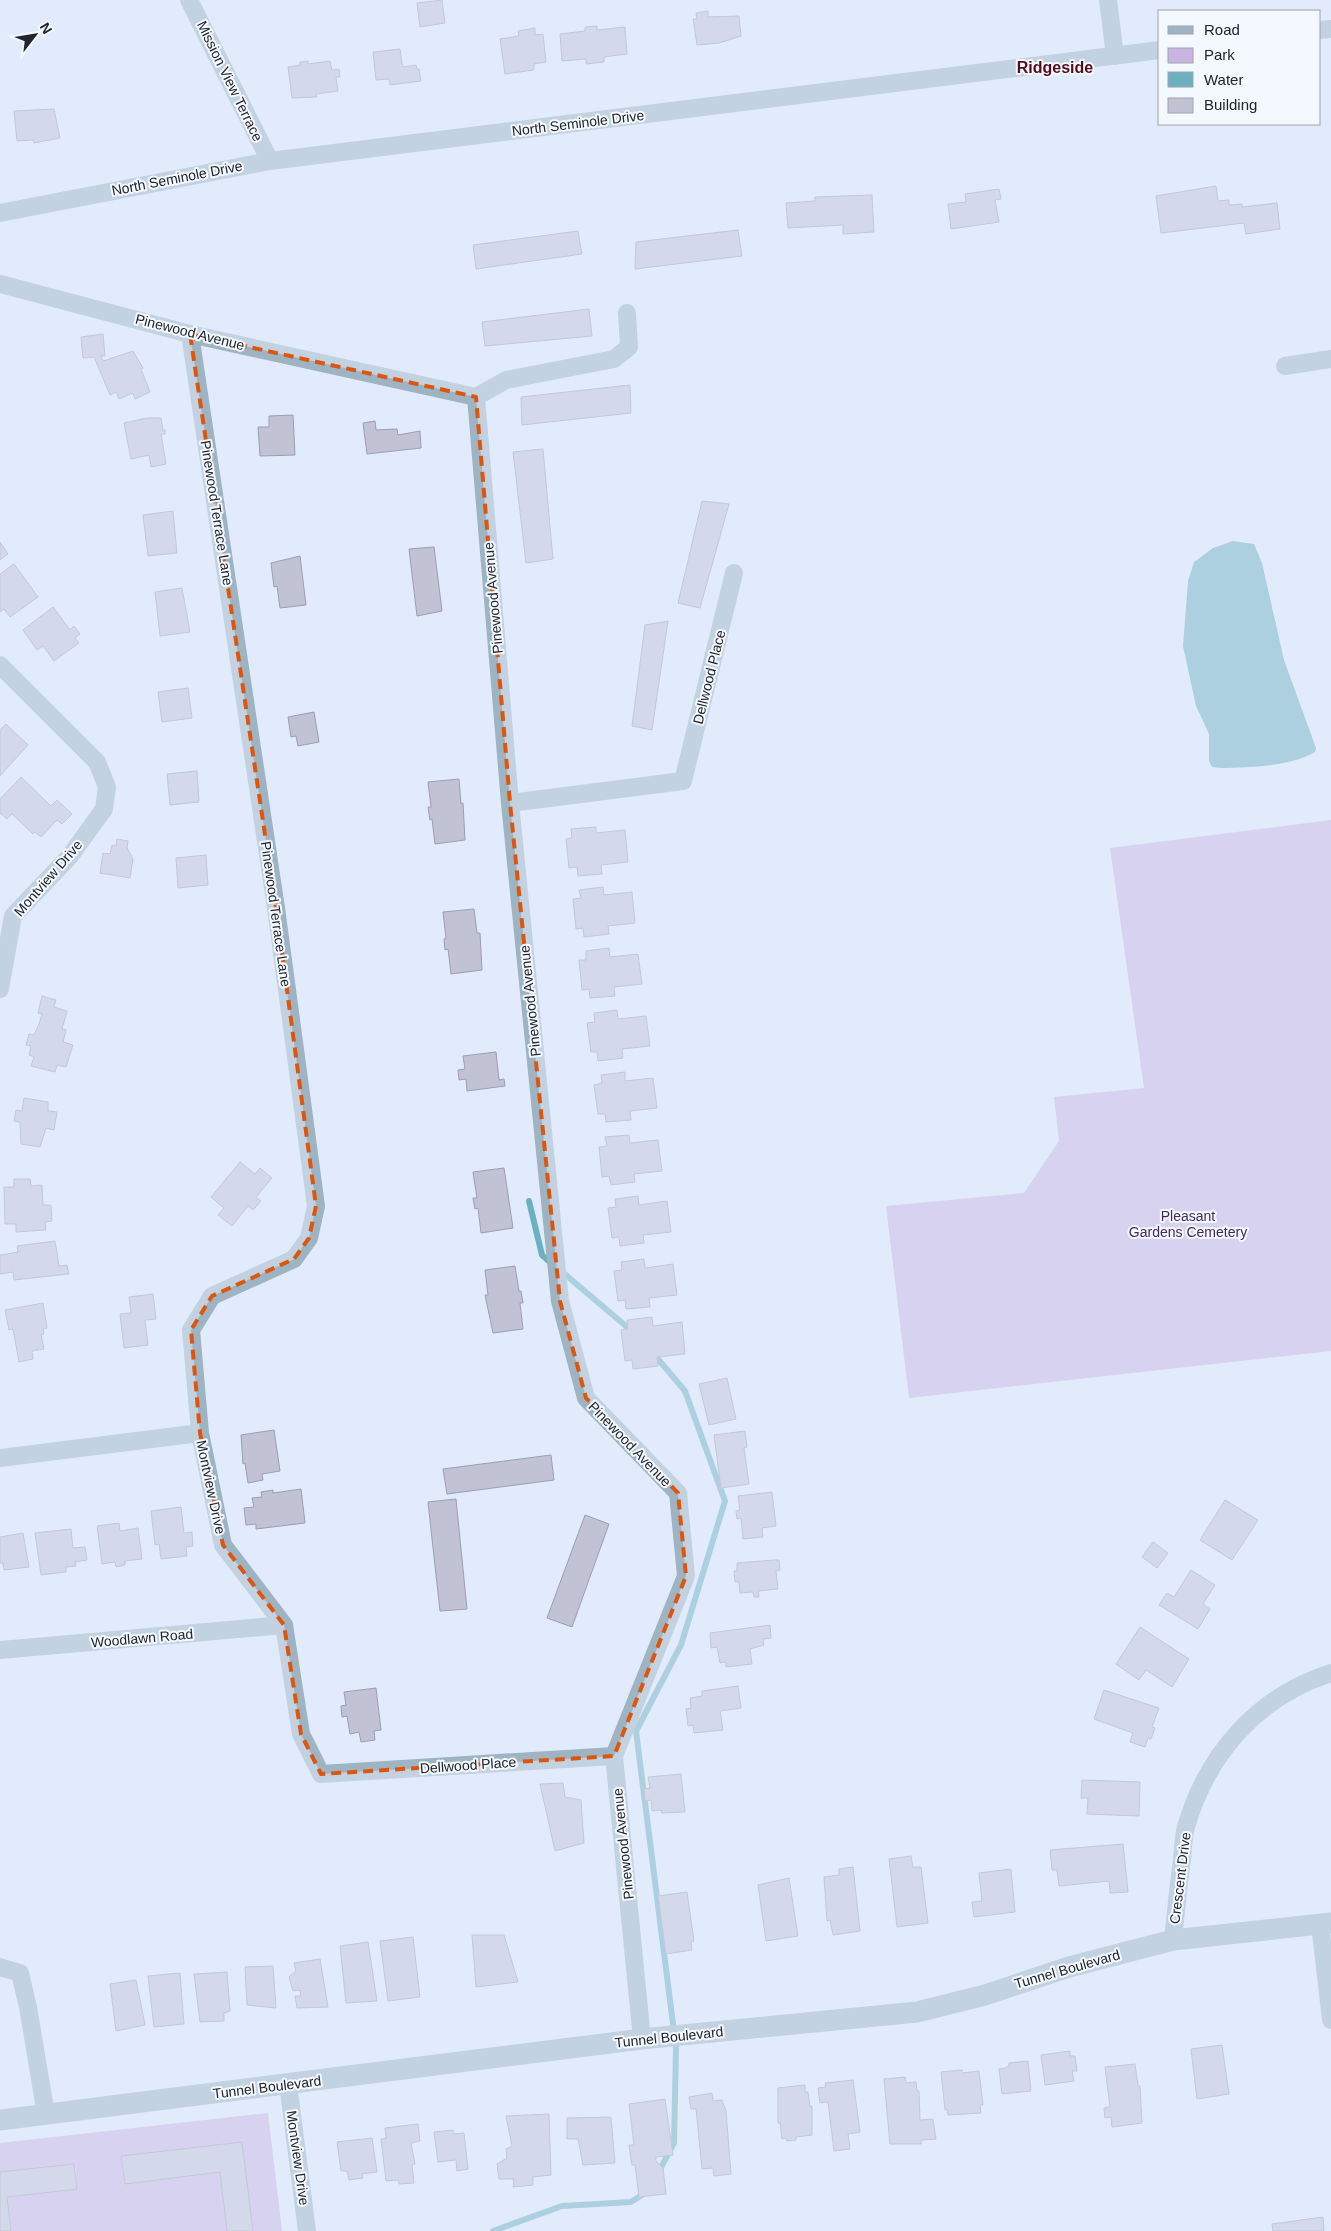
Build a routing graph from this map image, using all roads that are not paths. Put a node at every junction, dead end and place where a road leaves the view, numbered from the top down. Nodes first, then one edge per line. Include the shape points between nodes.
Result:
1 (190, 0) edge
2 (1108, 0) edge
3 (1158, 50) edge
4 (1115, 56) junction
5 (270, 161) junction
6 (0, 213) edge
7 (0, 284) edge
8 (627, 313) dead end
9 (190, 334) junction
10 (1331, 359) edge
11 (1285, 366) dead end
12 (476, 397) junction
13 (734, 573) dead end
14 (0, 665) edge
15 (510, 803) junction
16 (0, 989) edge
17 (200, 1434) junction
18 (0, 1458) edge
19 (284, 1625) junction
20 (0, 1650) edge
21 (1331, 1673) edge
22 (614, 1756) junction
23 (321, 1774) joint
24 (1326, 1923) edge
25 (1173, 1940) junction
26 (0, 1967) edge
27 (1331, 2020) edge
28 (642, 2039) junction
29 (288, 2084) junction
30 (46, 2115) junction
31 (0, 2120) edge
32 (307, 2231) edge

1 - 5 street, Mission View Terrace
2 - 4 street
3 - 4 street, North Seminole Drive
4 - 5 street, North Seminole Drive
5 - 6 street, North Seminole Drive
7 - 9 street, Pinewood Avenue
8 - 12 street via 629,347 614,359 506,380
9 - 12 street, Pinewood Avenue
9 - 17 street, Pinewood Terrace Lane via 276,908 316,1206 309,1238 294,1259 212,1296 191,1330
10 - 11 street
12 - 15 street, Pinewood Avenue
13 - 15 street, Dellwood Place via 683,781
14 - 16 street, Montview Drive via 97,762 107,787 104,809 70,856 13,916
15 - 22 street, Pinewood Avenue via 560,1301 586,1398 678,1493 686,1576
17 - 18 street, Montview Drive
17 - 19 street, Montview Drive via 223,1544
19 - 20 street, Woodlawn Road
19 - 23 street, Montview Drive via 301,1734
21 - 25 street, Crescent Drive via 1307,1681 1261,1709 1225,1746 1209,1770 1186,1827
22 - 23 street, Dellwood Place
22 - 28 street, Pinewood Avenue
24 - 25 street, Tunnel Boulevard
24 - 27 street
25 - 28 street, Tunnel Boulevard via 917,2012
26 - 30 street via 20,1973
28 - 29 street, Tunnel Boulevard
29 - 30 street, Tunnel Boulevard
29 - 32 street, Montview Drive
30 - 31 street, Tunnel Boulevard

